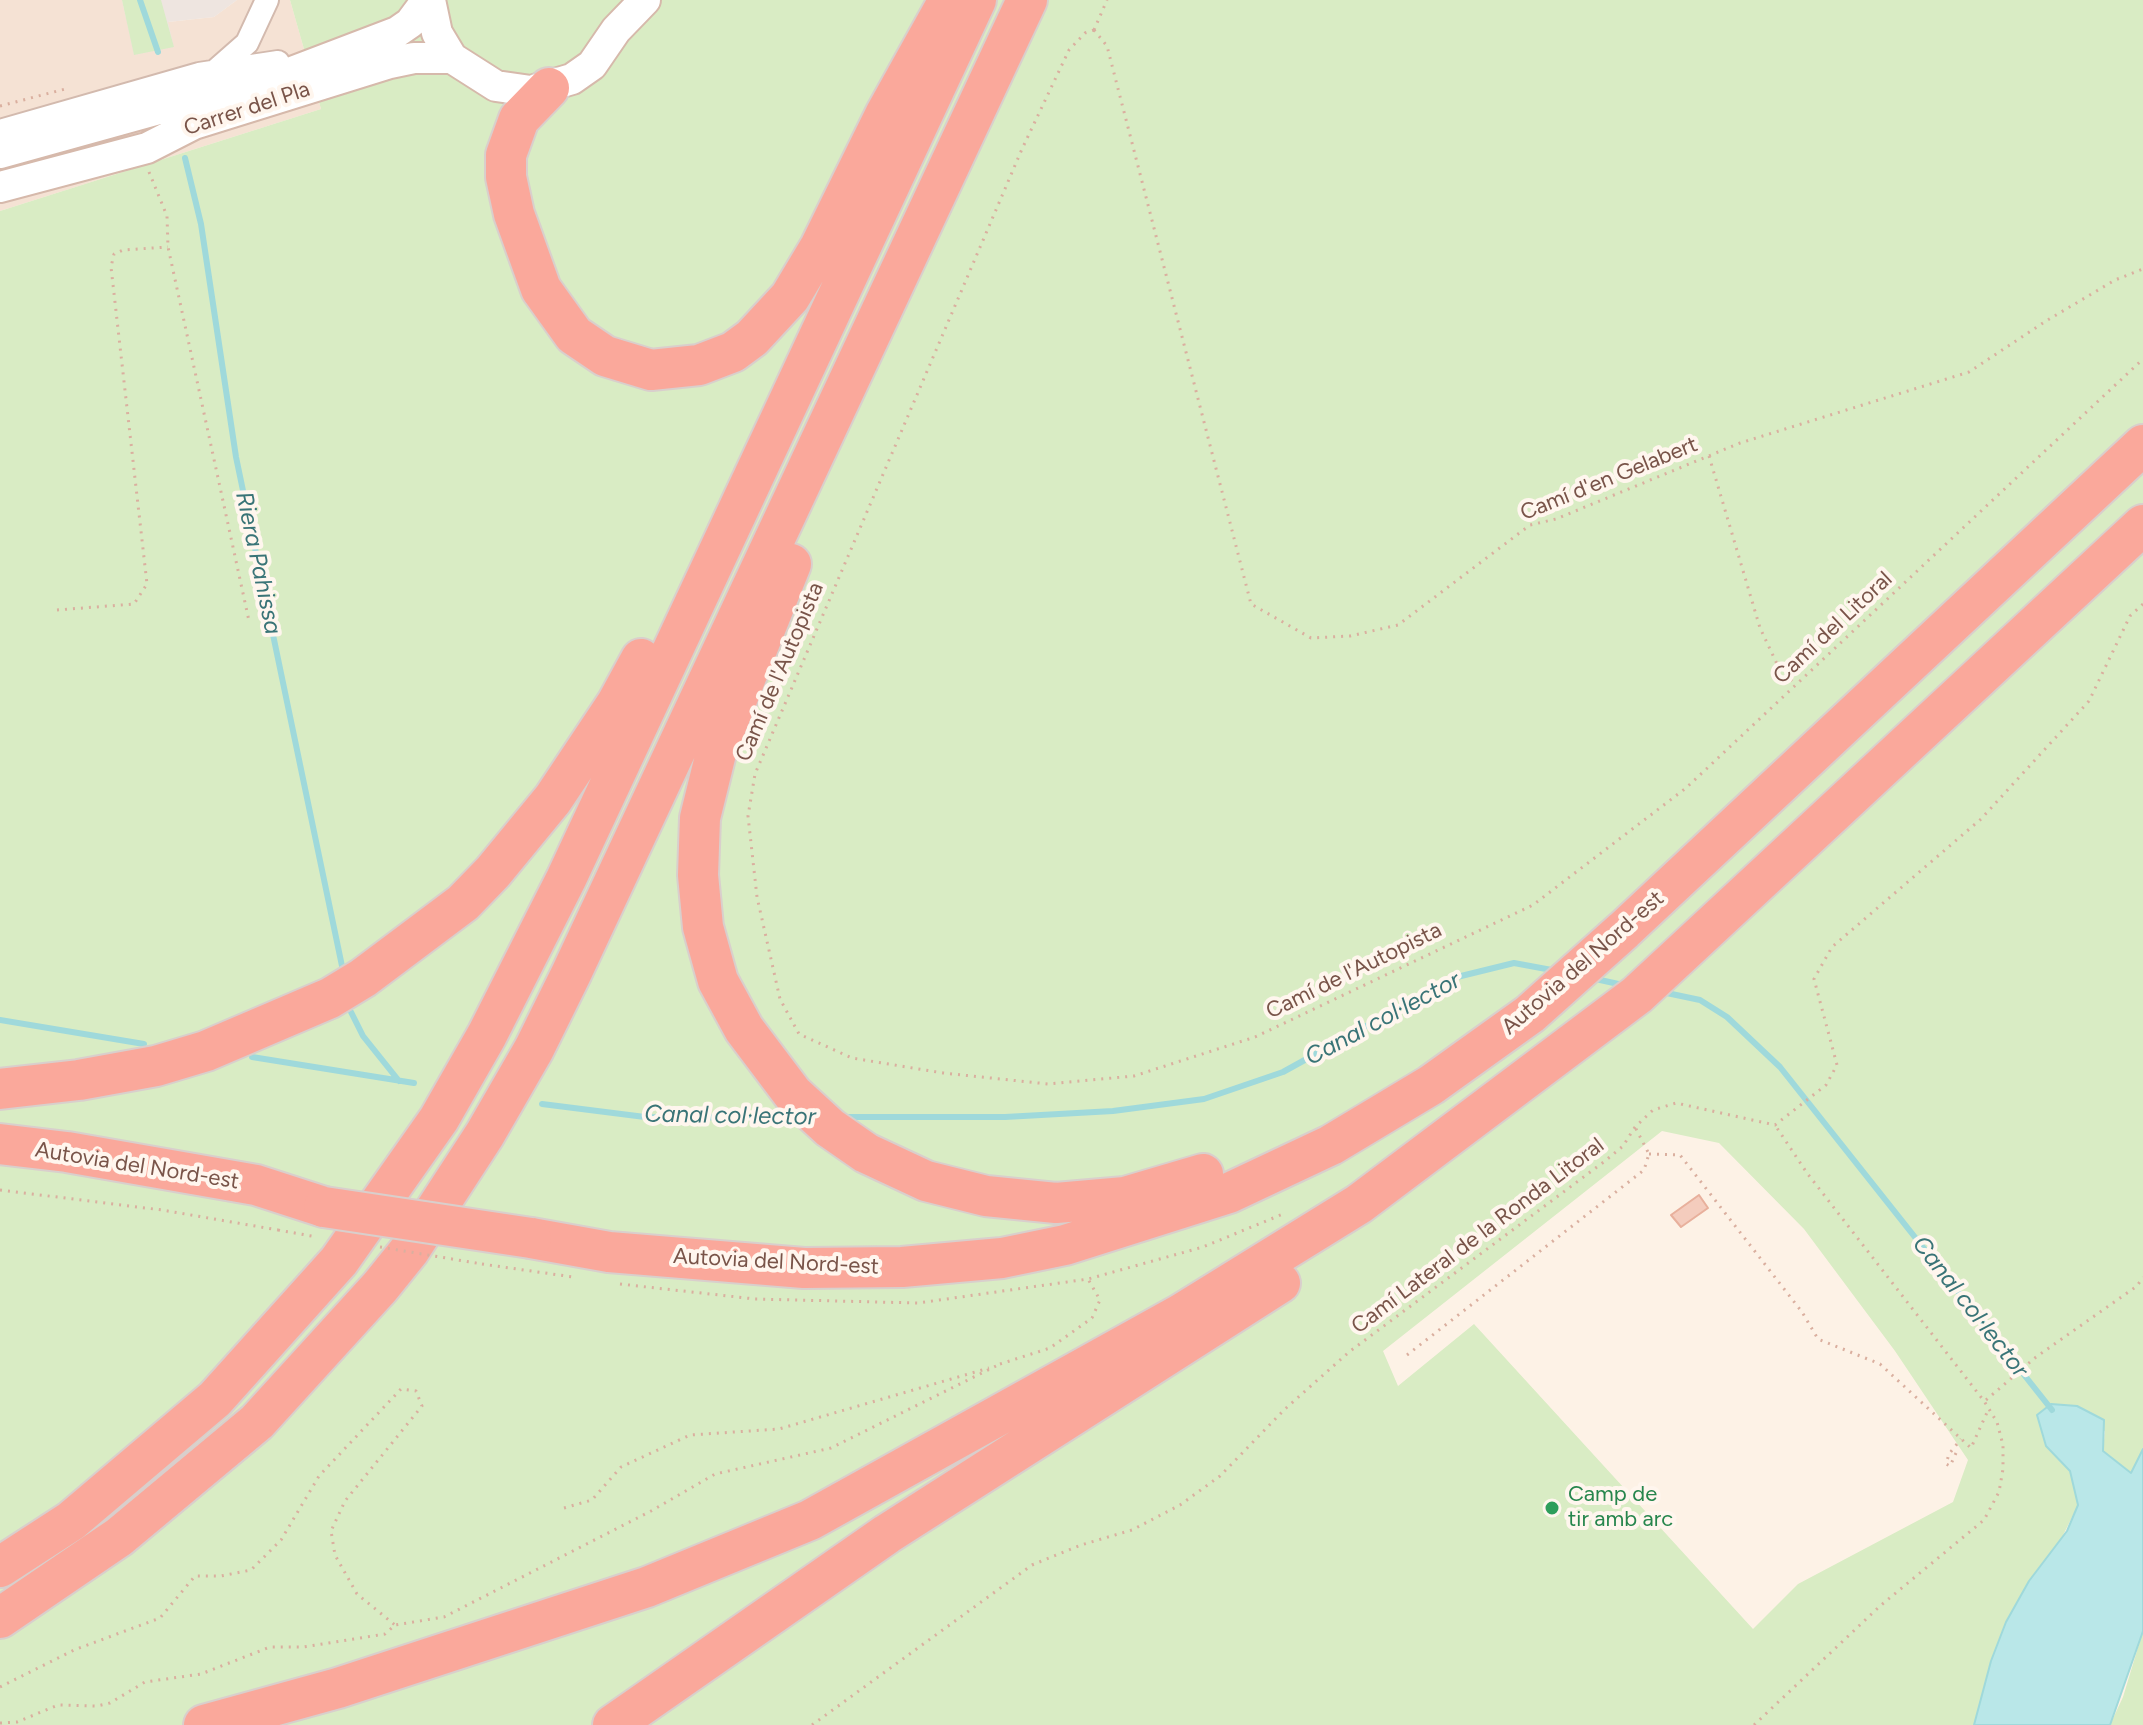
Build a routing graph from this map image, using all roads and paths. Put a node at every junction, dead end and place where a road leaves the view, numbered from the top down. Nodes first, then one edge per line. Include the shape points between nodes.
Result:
1 (267, 0) edge
2 (428, 0) edge
3 (621, 0) edge
4 (645, 0) edge
5 (949, 0) edge
6 (976, 0) edge
7 (1027, 0) edge
8 (1107, 0) edge
9 (616, 30) junction
10 (1094, 30) junction
11 (354, 49) junction
12 (452, 58) junction
13 (214, 72) junction
14 (69, 88) dead end
15 (549, 88) junction
16 (0, 106) edge
17 (0, 131) edge
18 (140, 150) junction
19 (0, 153) edge
20 (0, 187) edge
21 (168, 247) junction
22 (2143, 269) edge
23 (888, 297) junction
24 (2143, 359) edge
25 (2143, 445) edge
26 (1709, 456) junction
27 (2143, 525) edge
28 (2143, 604) edge
29 (57, 610) dead end
30 (249, 621) dead end
31 (1796, 685) junction
32 (1533, 905) joint
33 (1548, 1074) junction
34 (0, 1089) edge
35 (1421, 1091) junction
36 (1775, 1125) junction
37 (1635, 1127) junction
38 (0, 1144) edge
39 (1649, 1154) junction
40 (0, 1163) edge
41 (0, 1190) edge
42 (324, 1207) junction
43 (278, 1230) dead end
44 (2143, 1277) edge
45 (1088, 1279) dead end
46 (1407, 1355) dead end
47 (1000, 1364) junction
48 (1984, 1401) junction
49 (1989, 1408) junction
50 (257, 1422) junction
51 (1961, 1439) junction
52 (1956, 1453) dead end
53 (564, 1508) dead end
54 (0, 1567) edge
55 (0, 1618) edge
56 (395, 1625) junction
57 (0, 1641) edge
58 (0, 1687) edge
59 (0, 1723) edge
60 (204, 1725) edge
61 (613, 1725) edge
62 (812, 1725) edge
63 (1754, 1725) edge

1 - 13 street via 247,43
2 - 11 main road, Carrer del Pla via 397,32
2 - 12 main road via 437,33
3 - 9 main road
4 - 9 main road
5 - 15 highway via 790,297 752,338 699,365 651,370 605,356 574,335 541,289 514,214 506,155 519,119
5 - 34 highway via 808,313 646,651 553,799 493,872 463,903 363,978 255,1033 156,1066
6 - 54 highway via 566,879 439,1119 339,1261 215,1399 71,1521
7 - 23 highway
8 - 10 path
9 - 15 main road via 592,65
10 - 26 path, Camí d'en Gelabert via 1107,46 1251,604 1271,618 1311,638 1398,625 1530,525
10 - 32 path, Camí de l'Autopista via 1069,50 1022,149 755,774 750,829 764,939 780,999 799,1034 852,1058 1048,1084 1134,1076 1255,1037
11 - 13 street, Carrer del Pla via 311,51 266,66
11 - 19 main road, Carrer del Pla via 292,72
12 - 15 main road via 496,86
12 - 18 main road, Carrer del Pla via 390,63 194,124
13 - 17 street, Carrer del Pla
14 - 16 path
18 - 20 main road, Carrer del Pla
18 - 21 path via 167,216
21 - 29 path via 123,250 114,254 111,267 147,584 134,604
21 - 30 path
22 - 26 path, Camí d'en Gelabert via 2115,280 1969,372
23 - 35 highway via 837,453 717,749 700,818 698,875 709,956 744,1029 785,1084 830,1128 866,1153 955,1190 1021,1200 1125,1197 1189,1179
23 - 50 highway via 534,1049 409,1251
24 - 31 path, Camí del Litoral
25 - 35 highway, Autovia del Nord-est via 1624,930 1530,1014
26 - 31 path via 1760,628 1778,666
27 - 33 highway
28 - 36 path via 2130,616 2089,701 1981,819 1832,947 1814,979 1837,1065 1826,1085
31 - 32 path, Camí del Litoral via 1686,788
33 - 60 highway via 1513,1092 1359,1204 1181,1314 810,1520 647,1587 338,1688
33 - 61 highway via 1377,1217 1212,1329 887,1534
35 - 42 highway, Autovia del Nord-est, bridge via 1331,1145 1229,1193 1077,1242 1002,1258 804,1268 609,1252
36 - 37 path, Camí Lateral de la Ronda Litoral via 1676,1103 1653,1110
36 - 48 path
37 - 39 path
37 - 62 path, Camí Lateral de la Ronda Litoral via 1605,1161 1349,1352 1220,1476 1132,1530 1032,1565
38 - 42 highway, Autovia del Nord-est via 256,1185
39 - 46 path via 1644,1170
39 - 51 path via 1680,1155 1818,1339 1880,1364
40 - 42 highway via 247,1203
41 - 43 path
44 - 48 path
45 - 47 path via 1100,1300 1092,1318 1050,1348
47 - 53 path via 779,1429 690,1435 621,1467 592,1500
47 - 56 path via 831,1448 715,1474 444,1617
48 - 49 path
49 - 51 path via 1971,1448
49 - 63 path via 2003,1445 2003,1469 1999,1492 1984,1520 1880,1606
50 - 55 highway via 119,1537
50 - 57 highway via 173,1518
51 - 52 path via 1946,1464 1950,1466
56 - 58 path via 357,1594 335,1555 331,1531 345,1501 422,1406 416,1391 401,1389 319,1476 287,1532 251,1570 195,1576 160,1618 74,1650
56 - 59 path via 385,1634 270,1647 201,1674 145,1682 110,1703 58,1705 17,1722

